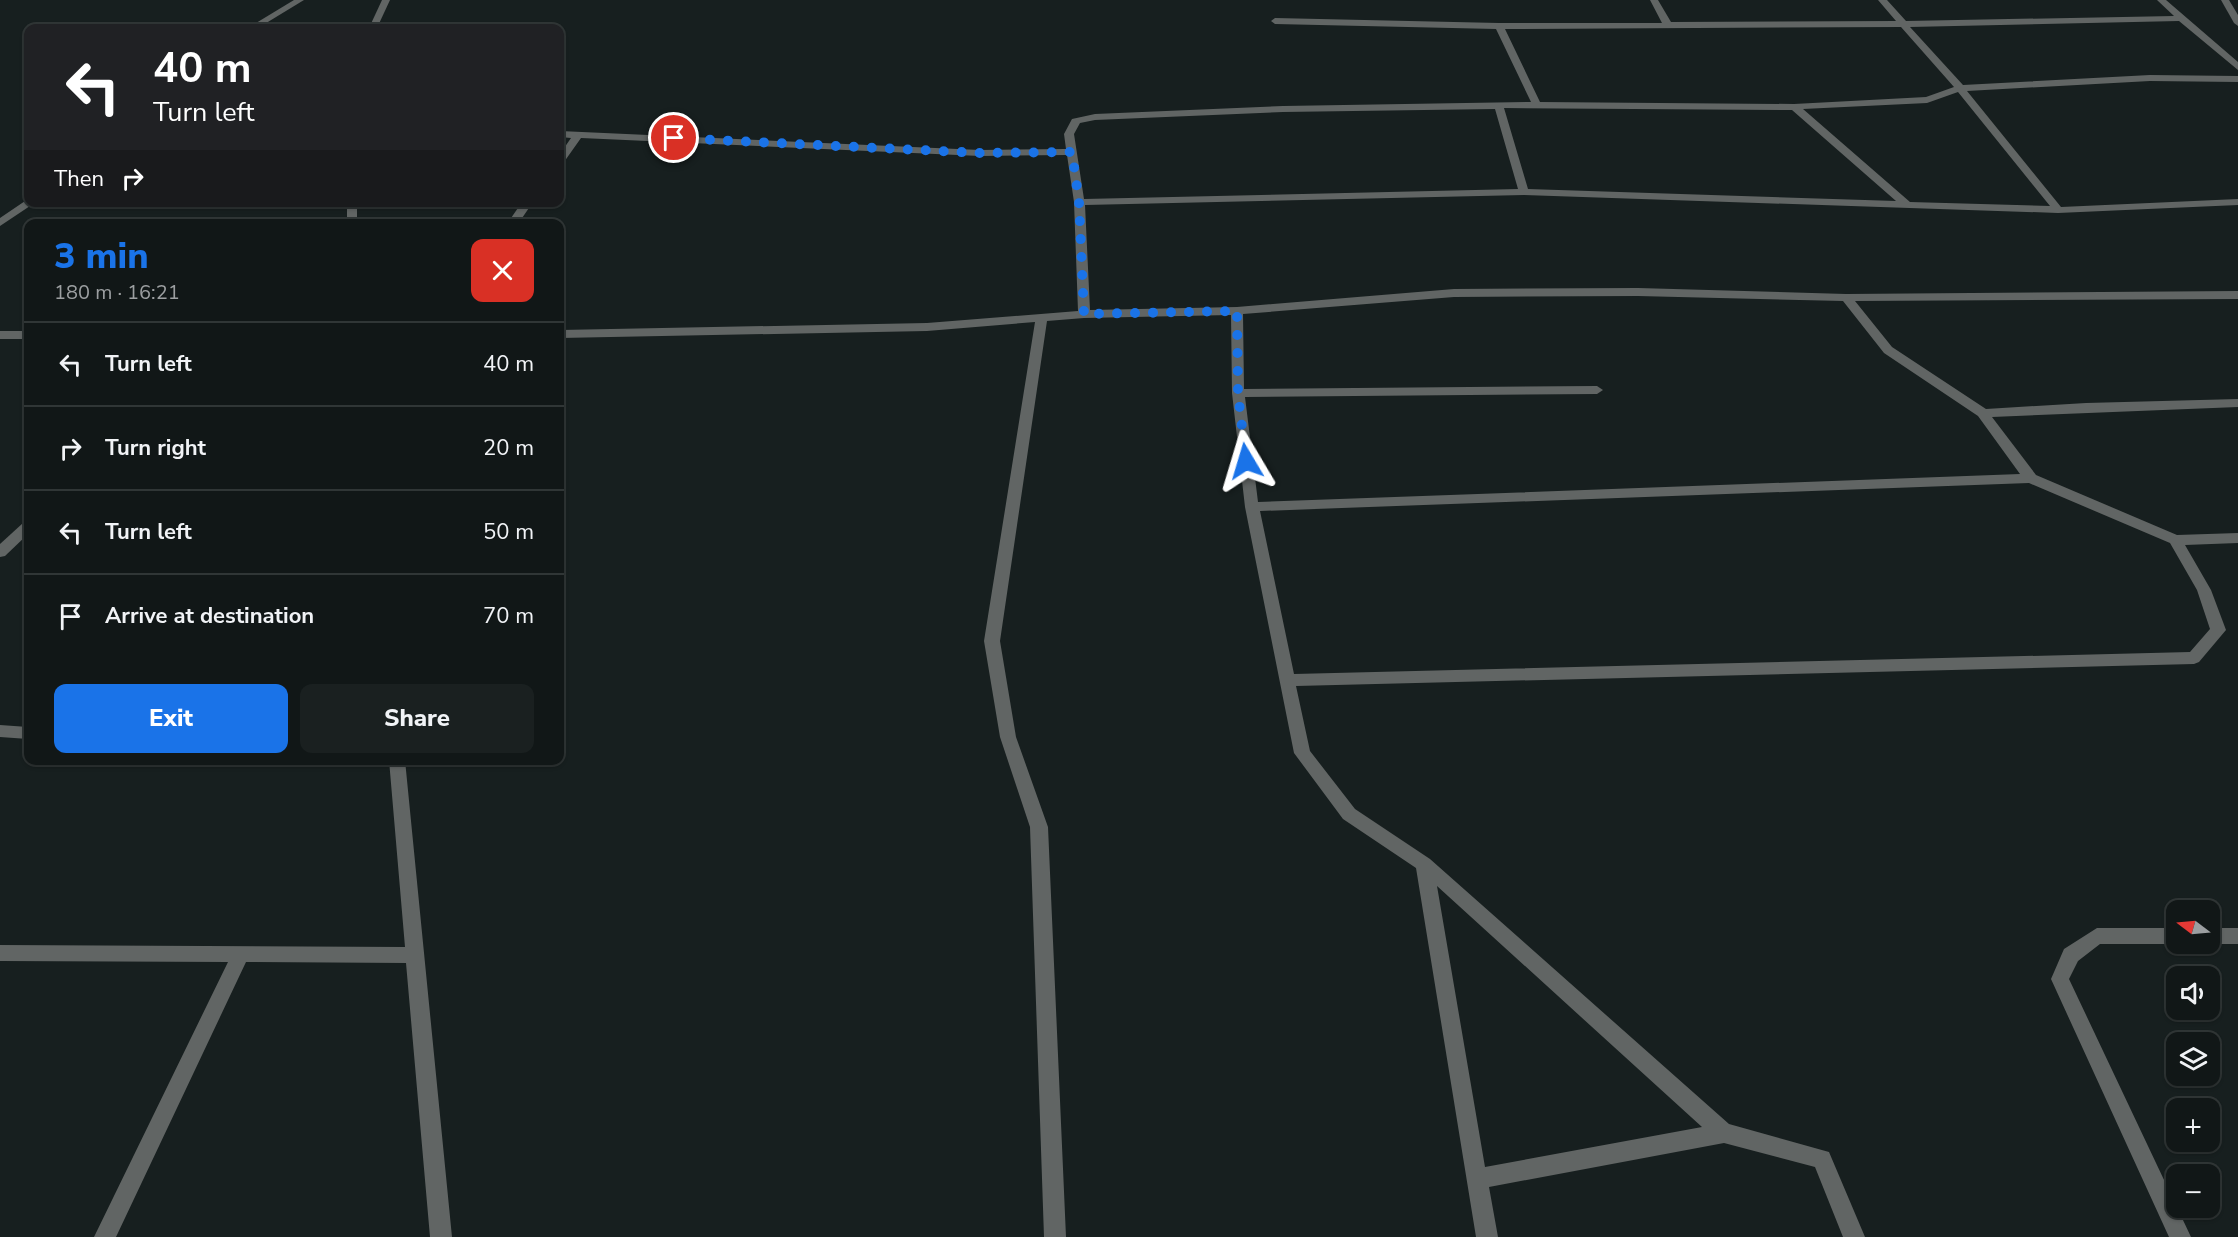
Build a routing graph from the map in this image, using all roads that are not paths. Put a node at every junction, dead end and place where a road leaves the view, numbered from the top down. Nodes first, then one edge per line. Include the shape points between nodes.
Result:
1 (300, 0) edge
2 (386, 0) edge
3 (1654, 0) edge
4 (1882, 0) edge
5 (2161, 0) edge
6 (2225, 0) edge
7 (2182, 18) junction
8 (1275, 21) dead end
9 (1668, 23) junction
10 (2238, 23) edge
11 (259, 24) edge
12 (375, 24) edge
13 (1904, 24) junction
14 (1499, 26) junction
15 (2238, 66) edge
16 (2238, 79) edge
17 (1960, 87) junction
18 (1537, 105) junction
19 (1499, 107) junction
20 (1794, 107) junction
21 (564, 134) edge
22 (579, 134) junction
23 (1072, 152) junction
24 (564, 155) edge
25 (1524, 192) junction
26 (1079, 202) junction
27 (2238, 202) edge
28 (1907, 205) junction
29 (24, 207) edge
30 (2058, 210) junction
31 (0, 223) edge
32 (2238, 295) edge
33 (1846, 298) junction
34 (1237, 311) junction
35 (1084, 314) junction
36 (1041, 320) junction
37 (564, 334) edge
38 (0, 335) edge
39 (24, 335) edge
40 (1597, 390) dead end
41 (1238, 393) junction
42 (2238, 403) edge
43 (1983, 413) junction
44 (2031, 478) junction
45 (1252, 507) junction
46 (24, 530) edge
47 (2238, 538) edge
48 (2175, 540) junction
49 (0, 552) edge
50 (1289, 680) junction
51 (0, 731) edge
52 (24, 733) edge
53 (397, 765) edge
54 (1424, 864) junction
55 (2166, 936) edge
56 (2220, 936) edge
57 (2238, 936) edge
58 (0, 953) edge
59 (241, 954) junction
60 (416, 955) junction
61 (1724, 1133) junction
62 (1477, 1179) junction
63 (105, 1237) edge
64 (441, 1237) edge
65 (1055, 1237) edge
66 (1487, 1237) edge
67 (1854, 1237) edge
68 (2180, 1237) edge

1 - 11 street
2 - 12 street
3 - 9 street
4 - 13 street
5 - 7 street
6 - 10 street
7 - 13 street
7 - 15 street
8 - 14 street
9 - 13 street
9 - 14 street
13 - 17 street
14 - 18 street
16 - 17 street via 2150,78
17 - 20 street via 1928,100
17 - 30 street
18 - 19 street
18 - 20 street
19 - 23 street via 1283,109 1095,117 1076,121 1069,134
19 - 25 street
20 - 28 street
21 - 22 street
22 - 23 street via 980,153
22 - 24 street
23 - 26 street
25 - 26 street
25 - 28 street
26 - 35 street
27 - 30 street
28 - 30 street
29 - 31 street
32 - 33 street
33 - 34 street via 1661,292 1454,292
33 - 43 street via 1888,350
34 - 35 street
34 - 41 street
35 - 36 street
36 - 37 street via 927,327
36 - 65 street via 992,642 1008,737 1039,827
38 - 39 street
40 - 41 street
41 - 45 street
42 - 43 street
43 - 44 street
44 - 45 street
44 - 48 street
45 - 50 street
46 - 49 street
47 - 48 street
48 - 50 street via 2204,590 2218,630 2194,658
50 - 54 street via 1302,753 1349,814
51 - 52 street
53 - 60 street
54 - 61 street
54 - 62 street
55 - 68 street via 2097,936 2071,955 2060,979
56 - 57 street
58 - 59 street
59 - 60 street
59 - 63 street
60 - 64 street
61 - 62 street
61 - 67 street via 1822,1159
62 - 66 street

